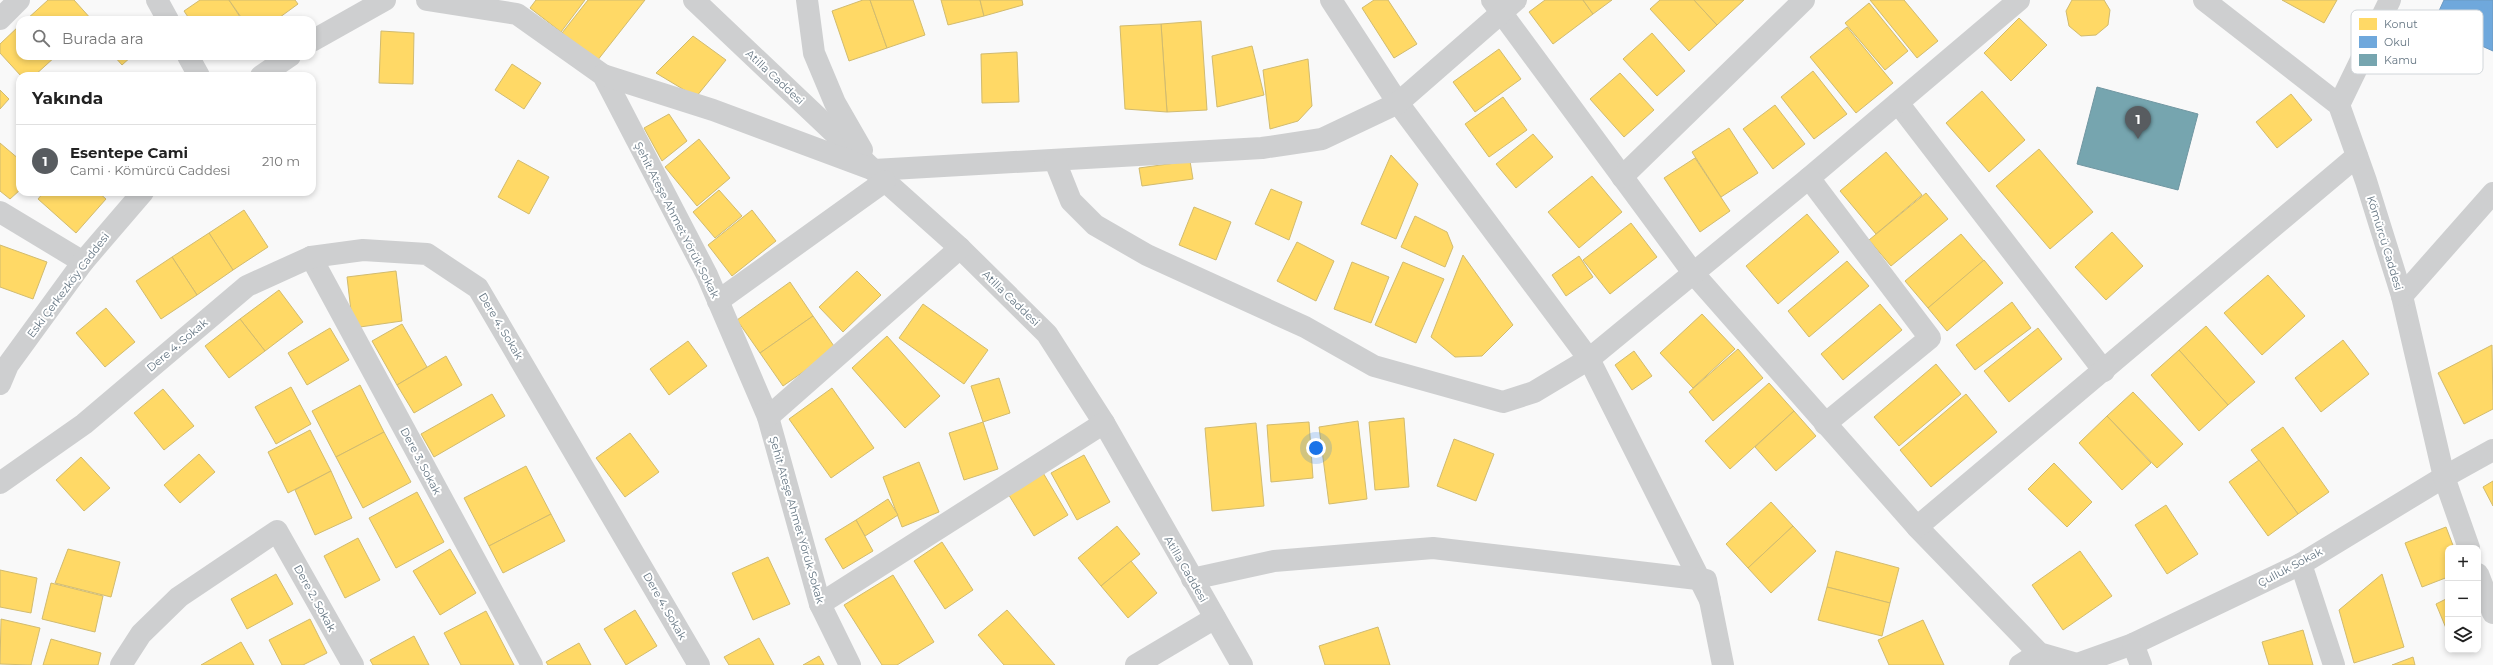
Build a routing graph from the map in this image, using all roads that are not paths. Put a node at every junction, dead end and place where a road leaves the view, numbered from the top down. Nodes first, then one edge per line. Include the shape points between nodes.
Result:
1 (20, 0) edge
2 (157, 0) edge
3 (385, 0) edge
4 (427, 0) edge
5 (694, 0) edge
6 (1331, 0) edge
7 (1804, 0) edge
8 (2019, 0) edge
9 (2204, 0) edge
10 (2390, 0) edge
11 (812, 2) edge
12 (1504, 5) edge
13 (2385, 10) edge
14 (166, 16) edge
15 (0, 19) edge
16 (316, 39) edge
17 (190, 60) edge
18 (284, 60) edge
19 (197, 72) edge
20 (267, 72) edge
21 (2354, 74) edge
22 (603, 76) junction
23 (1398, 103) junction
24 (1898, 103) junction
25 (2339, 105) junction
26 (2357, 156) junction
27 (1055, 161) junction
28 (879, 176) junction
29 (1622, 177) junction
30 (1808, 178) junction
31 (2493, 193) edge
32 (140, 196) edge
33 (0, 212) edge
34 (960, 248) junction
35 (311, 257) junction
36 (83, 262) junction
37 (1694, 274) junction
38 (2402, 296) junction
39 (718, 301) junction
40 (1589, 358) junction
41 (3, 370) edge
42 (2104, 371) junction
43 (768, 417) junction
44 (1104, 423) junction
45 (1825, 424) junction
46 (2493, 450) edge
47 (2444, 477) junction
48 (0, 483) edge
49 (1916, 528) junction
50 (2468, 545) edge
51 (2301, 564) junction
52 (1192, 579) junction
53 (1700, 580) junction
54 (2481, 580) edge
55 (2491, 601) edge
56 (820, 604) junction
57 (1215, 618) junction
58 (2133, 644) junction
59 (2039, 654) junction
60 (122, 665) edge
61 (353, 665) edge
62 (532, 665) edge
63 (699, 665) edge
64 (850, 665) edge
65 (1136, 665) edge
66 (1242, 665) edge
67 (1723, 665) edge
68 (2020, 665) edge
69 (2141, 665) edge
70 (2334, 665) edge

1 - 15 street
2 - 14 street
3 - 16 street
4 - 22 street, Şehit Ateşe Ahmet Yörük Sokak via 517,14
5 - 28 street, Atilla Caddesi
6 - 23 street
7 - 29 street
8 - 24 street
9 - 25 street
10 - 13 street
11 - 28 street via 814,53 835,103
12 - 23 street
12 - 29 street
17 - 19 street
18 - 20 street
21 - 25 street
22 - 28 street via 713,110
22 - 39 street, Şehit Ateşe Ahmet Yörük Sokak via 707,275
23 - 27 street via 1322,139 1262,148
23 - 40 street
24 - 30 street
24 - 42 street
25 - 26 street, Kömürcü Caddesi
26 - 38 street, Kömürcü Caddesi
26 - 42 street
27 - 28 street
27 - 40 street via 1071,201 1095,225 1146,255 1305,327 1374,366 1503,402 1534,392
28 - 34 street, Atilla Caddesi
28 - 39 street
29 - 37 street
30 - 37 street
30 - 45 street via 1930,338
31 - 38 street
32 - 36 street, Eski Çerkezköy Caddesi
33 - 36 street
34 - 43 street
34 - 44 street, Atilla Caddesi via 1047,334
35 - 48 street, Dere 4. Sokak via 247,286 84,424
35 - 62 street, Dere 3. Sokak
35 - 63 street, Dere 4. Sokak via 363,250 427,254 478,288
36 - 41 street, Eski Çerkezköy Caddesi
37 - 40 street
37 - 45 street
38 - 47 street, Kömürcü Caddesi
39 - 43 street, Şehit Ateşe Ahmet Yörük Sokak
40 - 53 street
42 - 49 street
43 - 56 street, Şehit Ateşe Ahmet Yörük Sokak
44 - 52 street, Atilla Caddesi
44 - 56 street
45 - 49 street
46 - 47 street, Çulluk Sokak
47 - 50 street, Kömürcü Caddesi
47 - 51 street, Çulluk Sokak
49 - 59 street
51 - 58 street, Çulluk Sokak
51 - 70 street
52 - 53 street via 1274,561 1433,548
52 - 57 street, Atilla Caddesi
53 - 67 street via 1706,580
54 - 55 street
56 - 64 street, Şehit Ateşe Ahmet Yörük Sokak
57 - 65 street
57 - 66 street, Atilla Caddesi
58 - 59 street, Çulluk Sokak via 2077,664
58 - 69 street
59 - 68 street
60 - 61 street, Dere 2. Sokak via 141,634 178,597 277,531

